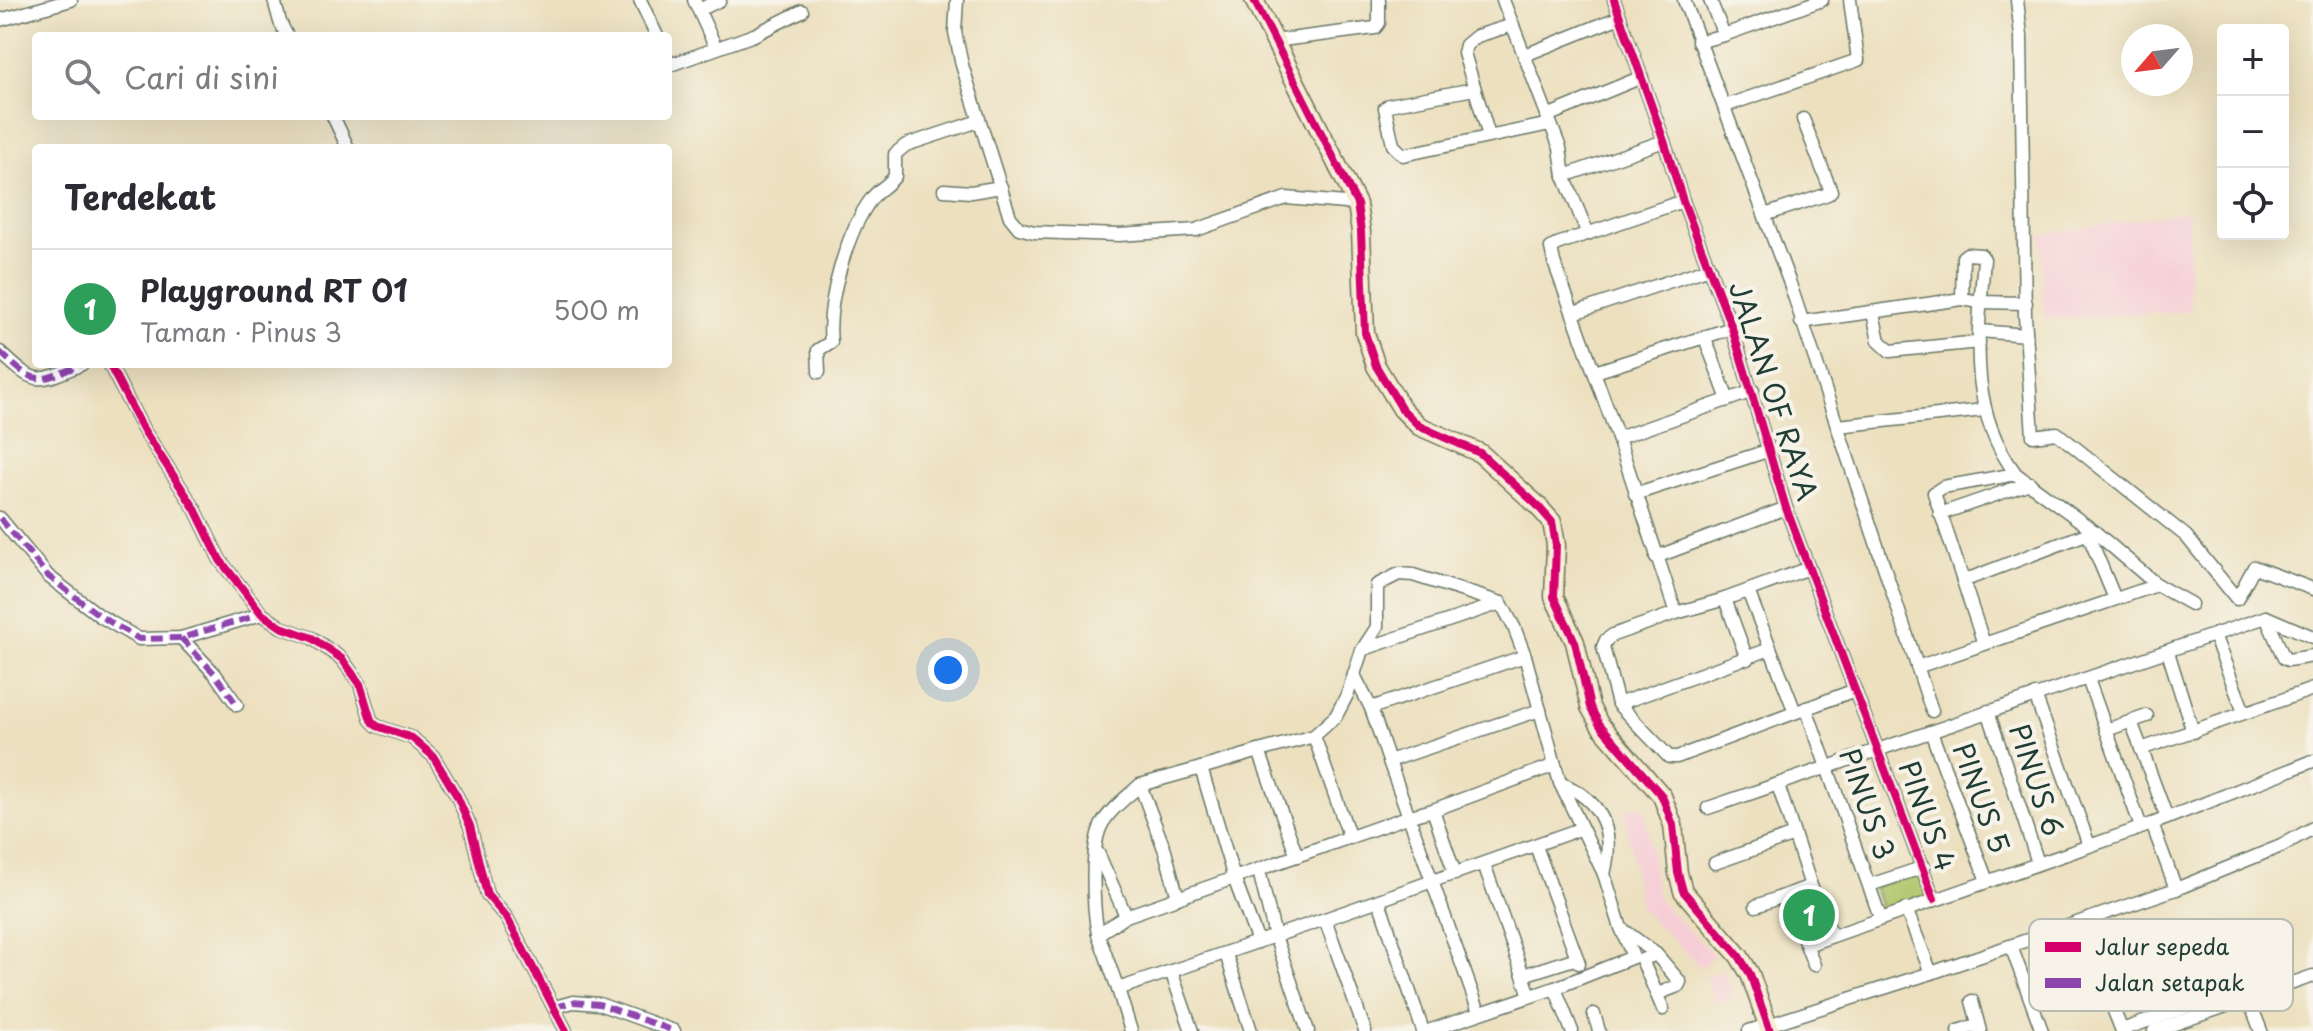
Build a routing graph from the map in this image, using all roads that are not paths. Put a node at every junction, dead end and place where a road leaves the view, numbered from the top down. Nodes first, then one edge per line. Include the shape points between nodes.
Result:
1 (71, 0) edge
2 (274, 0) edge
3 (640, 0) edge
4 (720, 0) edge
5 (957, 0) edge
6 (1254, 0) edge
7 (1379, 0) edge
8 (1503, 0) edge
9 (1614, 0) edge
10 (1684, 0) edge
11 (1710, 0) edge
12 (1822, 0) edge
13 (1850, 0) edge
14 (2017, 0) edge
15 (696, 5) edge
16 (802, 11) dead end
17 (1620, 17) junction
18 (0, 20) edge
19 (1513, 25) junction
20 (285, 32) edge
21 (655, 32) edge
22 (1724, 35) junction
23 (1274, 41) junction
24 (1698, 42) junction
25 (716, 48) junction
26 (1525, 55) junction
27 (672, 64) edge
28 (1642, 77) junction
29 (1474, 89) junction
30 (1725, 106) junction
31 (1803, 119) dead end
32 (335, 120) edge
33 (1549, 120) junction
34 (979, 121) junction
35 (1489, 136) junction
36 (1664, 141) junction
37 (346, 144) edge
38 (1564, 176) junction
39 (1001, 187) junction
40 (944, 190) dead end
41 (1683, 201) junction
42 (1357, 204) junction
43 (1765, 215) junction
44 (1588, 234) junction
45 (1710, 268) junction
46 (1962, 299) junction
47 (1980, 302) junction
48 (2026, 303) junction
49 (1574, 313) junction
50 (1873, 313) junction
51 (1801, 322) junction
52 (1732, 328) junction
53 (2026, 335) junction
54 (1980, 337) junction
55 (1705, 338) junction
56 (0, 352) edge
57 (12, 364) junction
58 (73, 368) edge
59 (111, 368) edge
60 (0, 372) edge
61 (819, 372) dead end
62 (1595, 372) junction
63 (1753, 391) junction
64 (1728, 400) junction
65 (1984, 410) junction
66 (1838, 426) junction
67 (1618, 438) junction
68 (1770, 450) junction
69 (2016, 474) junction
70 (2030, 483) junction
71 (1635, 494) junction
72 (1786, 508) junction
73 (1940, 514) junction
74 (0, 518) edge
75 (2091, 533) junction
76 (1656, 557) junction
77 (1809, 568) junction
78 (1963, 581) junction
79 (2157, 585) junction
80 (2313, 589) edge
81 (1748, 591) junction
82 (1725, 599) junction
83 (2115, 599) junction
84 (1501, 603) junction
85 (2191, 604) dead end
86 (1676, 613) junction
87 (262, 614) junction
88 (2266, 617) junction
89 (2214, 635) junction
90 (2313, 637) edge
91 (181, 638) junction
92 (1984, 644) junction
93 (1770, 649) junction
94 (1362, 650) junction
95 (2168, 652) junction
96 (1525, 656) junction
97 (2313, 656) edge
98 (1747, 659) junction
99 (1917, 667) junction
100 (1354, 675) junction
101 (2088, 679) junction
102 (2313, 689) edge
103 (1855, 690) junction
104 (2035, 695) junction
105 (1618, 704) junction
106 (237, 705) dead end
107 (1371, 708) junction
108 (1540, 710) junction
109 (1801, 710) junction
110 (1932, 711) dead end
111 (1988, 711) junction
112 (2244, 712) junction
113 (2147, 716) dead end
114 (2131, 721) junction
115 (2106, 730) junction
116 (1931, 732) junction
117 (2193, 732) junction
118 (1314, 736) junction
119 (1879, 749) junction
120 (2141, 749) junction
121 (1259, 751) junction
122 (1389, 761) junction
123 (2313, 761) edge
124 (1555, 765) junction
125 (1829, 767) junction
126 (1201, 768) junction
127 (1560, 783) junction
128 (1140, 785) junction
129 (1778, 785) junction
130 (1708, 808) dead end
131 (1433, 810) junction
132 (1410, 816) junction
133 (2167, 818) junction
134 (2146, 825) junction
135 (2313, 828) edge
136 (1580, 829) junction
137 (1794, 835) junction
138 (1350, 838) junction
139 (2089, 845) junction
140 (1536, 846) junction
141 (1097, 849) junction
142 (1297, 856) junction
143 (1715, 863) dead end
144 (2038, 863) junction
145 (1484, 864) junction
146 (1924, 867) junction
147 (1259, 871) junction
148 (1455, 874) junction
149 (1604, 874) junction
150 (1234, 878) junction
151 (1987, 881) junction
152 (1433, 882) junction
153 (1870, 885) junction
154 (1811, 886) junction
155 (2176, 889) junction
156 (1787, 895) junction
157 (1178, 898) junction
158 (1934, 899) junction
159 (1379, 901) junction
160 (1756, 906) dead end
161 (1906, 909) junction
162 (1126, 916) junction
163 (1880, 917) junction
164 (1325, 919) junction
165 (2089, 919) edge
166 (1621, 928) junction
167 (1098, 934) junction
168 (1275, 936) junction
169 (1832, 936) junction
170 (2029, 940) edge
171 (1258, 942) junction
172 (1807, 945) junction
173 (2011, 946) junction
174 (1226, 954) junction
175 (1656, 954) junction
176 (1577, 958) junction
177 (1637, 959) junction
178 (1814, 965) dead end
179 (1171, 971) junction
180 (1931, 973) junction
181 (1523, 975) junction
182 (2313, 976) edge
183 (1583, 977) junction
184 (2293, 981) edge
185 (1555, 988) junction
186 (1118, 989) junction
187 (1657, 994) junction
188 (2029, 995) edge
189 (1530, 996) junction
190 (1972, 1001) dead end
191 (555, 1007) junction
192 (1663, 1009) dead end
193 (2035, 1011) edge
194 (2114, 1011) edge
195 (2184, 1011) edge
196 (2200, 1011) edge
197 (2254, 1011) edge
198 (1479, 1012) junction
199 (1594, 1014) dead end
200 (1769, 1027) edge
201 (1978, 1028) edge
202 (566, 1031) edge
203 (674, 1031) edge
204 (1131, 1031) edge
205 (1192, 1031) edge
206 (1251, 1031) edge
207 (1308, 1031) edge
208 (1365, 1031) edge
209 (1426, 1031) edge
210 (1572, 1031) edge
211 (1599, 1031) edge
212 (1749, 1031) edge
213 (1958, 1031) edge
214 (2042, 1031) edge
215 (2122, 1031) edge
216 (2154, 1031) edge
217 (2261, 1031) edge

1 - 18 street
2 - 20 street
3 - 21 street
4 - 15 street
5 - 34 street via 957,46
6 - 23 street
7 - 23 street via 1375,28
8 - 19 street
9 - 17 street, JALAN OF RAYA
10 - 24 street
11 - 22 street
12 - 22 street
13 - 30 street via 1858,60
14 - 48 street
15 - 25 street
16 - 25 street
17 - 26 street
17 - 28 street, JALAN OF RAYA
19 - 26 street
19 - 29 street via 1466,45
22 - 24 street
23 - 42 street
24 - 30 street
25 - 27 street
26 - 33 street
28 - 33 street
28 - 36 street, JALAN OF RAYA
29 - 35 street
29 - 35 street via 1389,105 1385,108 1393,145 1403,155
30 - 43 street
31 - 43 street via 1831,191
32 - 37 street
33 - 35 street
33 - 38 street
34 - 39 street
34 - 61 street via 906,145 895,154 895,176 871,199 845,254 832,301 831,342 817,353
36 - 38 street
36 - 41 street, JALAN OF RAYA
38 - 44 street
39 - 40 street
39 - 42 street via 1016,225 1046,233 1196,230 1286,198
41 - 44 street
41 - 45 street, JALAN OF RAYA
42 - 200 street via 1365,333 1376,366 1419,426 1480,453 1552,522 1554,597 1575,642 1590,707 1662,796 1673,825 1683,891 1739,956
43 - 51 street
44 - 49 street via 1551,248
45 - 49 street
45 - 52 street, JALAN OF RAYA
46 - 47 street
46 - 47 street via 1963,257 1981,255
46 - 50 street
47 - 48 street
47 - 54 street
48 - 53 street
49 - 62 street
50 - 51 street
50 - 54 street via 1879,341 1890,351
51 - 66 street
52 - 55 street
52 - 63 street, JALAN OF RAYA
53 - 54 street
53 - 80 street via 2033,436 2057,433 2186,536 2237,599 2254,567
54 - 65 street via 1978,379
55 - 62 street
55 - 64 street
56 - 57 street
57 - 58 street via 40,380
57 - 60 street
59 - 87 street via 220,560
62 - 67 street
63 - 64 street
63 - 68 street, JALAN OF RAYA
64 - 67 street
65 - 66 street
65 - 69 street
66 - 99 street
67 - 71 street
68 - 71 street
68 - 72 street, JALAN OF RAYA
69 - 70 street
69 - 73 street via 1937,488 1934,501
70 - 73 street
70 - 75 street
71 - 76 street
72 - 76 street
72 - 77 street, JALAN OF RAYA
73 - 78 street
74 - 91 street via 48,576 110,623 139,639
75 - 78 street
75 - 79 street
75 - 83 street
76 - 86 street
77 - 81 street
77 - 103 street, JALAN OF RAYA
78 - 92 street
79 - 83 street
79 - 85 street
81 - 82 street
81 - 93 street, PINUS 3
82 - 86 street
82 - 98 street
83 - 92 street
84 - 94 street
84 - 94 street via 1413,575 1389,577 1377,585 1377,627
84 - 96 street
86 - 105 street via 1606,640 1603,647
87 - 91 street
87 - 191 street via 342,659 360,684 374,723 412,738 433,756 470,826 487,895 507,918
88 - 89 street
88 - 90 street
88 - 97 street via 2284,658
89 - 95 street
89 - 112 street
91 - 106 street
92 - 99 street
93 - 98 street
93 - 109 street, PINUS 3
94 - 100 street
95 - 101 street
95 - 117 street
96 - 107 street
96 - 108 street
98 - 105 street
99 - 110 street
100 - 107 street
100 - 118 street via 1336,716
101 - 104 street
101 - 115 street
102 - 112 street
103 - 109 street
103 - 119 street, JALAN OF RAYA
104 - 111 street
104 - 139 street
105 - 109 street via 1673,757
107 - 122 street
108 - 122 street
108 - 124 street
109 - 125 street, PINUS 3
111 - 116 street
111 - 144 street, PINUS 6
112 - 117 street
113 - 114 street
114 - 115 street
114 - 120 street
115 - 134 street
116 - 119 street
116 - 151 street, PINUS 5
117 - 120 street
118 - 121 street
118 - 138 street
119 - 125 street
119 - 146 street, PINUS 4
120 - 133 street
121 - 126 street
121 - 142 street
122 - 132 street
123 - 133 street
124 - 127 street
124 - 131 street
125 - 129 street
125 - 153 street, PINUS 3
126 - 128 street
126 - 150 street
127 - 136 street
127 - 149 street via 1589,799 1603,822 1609,855
128 - 141 street via 1103,823
128 - 157 street
129 - 130 street
129 - 137 street
131 - 132 street
131 - 148 street
132 - 138 street
132 - 152 street
133 - 134 street
134 - 139 street
134 - 155 street
135 - 155 street
136 - 140 street
136 - 149 street
137 - 143 street
137 - 154 street
138 - 142 street
139 - 144 street
140 - 145 street
140 - 176 street
141 - 162 street
141 - 167 street
142 - 147 street
144 - 151 street
145 - 148 street
145 - 181 street
146 - 153 street
146 - 158 street, PINUS 4
147 - 150 street
147 - 168 street
148 - 152 street
149 - 166 street
150 - 157 street
150 - 171 street
151 - 158 street
152 - 159 street
152 - 198 street
153 - 163 street, PINUS 3
154 - 156 street
154 - 169 street
155 - 165 street
156 - 160 street
156 - 172 street
157 - 162 street
158 - 161 street
159 - 164 street
159 - 209 street
161 - 163 street
161 - 180 street
162 - 167 street
163 - 169 street
164 - 168 street
164 - 208 street
166 - 175 street
166 - 177 street
167 - 186 street
168 - 171 street
168 - 207 street
169 - 172 street
170 - 173 street
171 - 174 street
172 - 178 street
173 - 180 street
173 - 188 street
174 - 179 street
174 - 206 street
175 - 177 street
175 - 187 street via 1680,982
176 - 181 street
176 - 183 street
177 - 183 street
177 - 187 street
179 - 186 street
179 - 205 street
180 - 200 street
181 - 189 street
182 - 184 street
183 - 185 street
185 - 189 street
185 - 210 street
186 - 204 street
187 - 192 street
189 - 198 street
190 - 201 street
191 - 202 street
191 - 203 street via 599,1004
193 - 214 street
194 - 215 street
195 - 215 street
196 - 216 street
197 - 217 street
198 - 209 street
199 - 211 street
200 - 212 street
201 - 213 street

